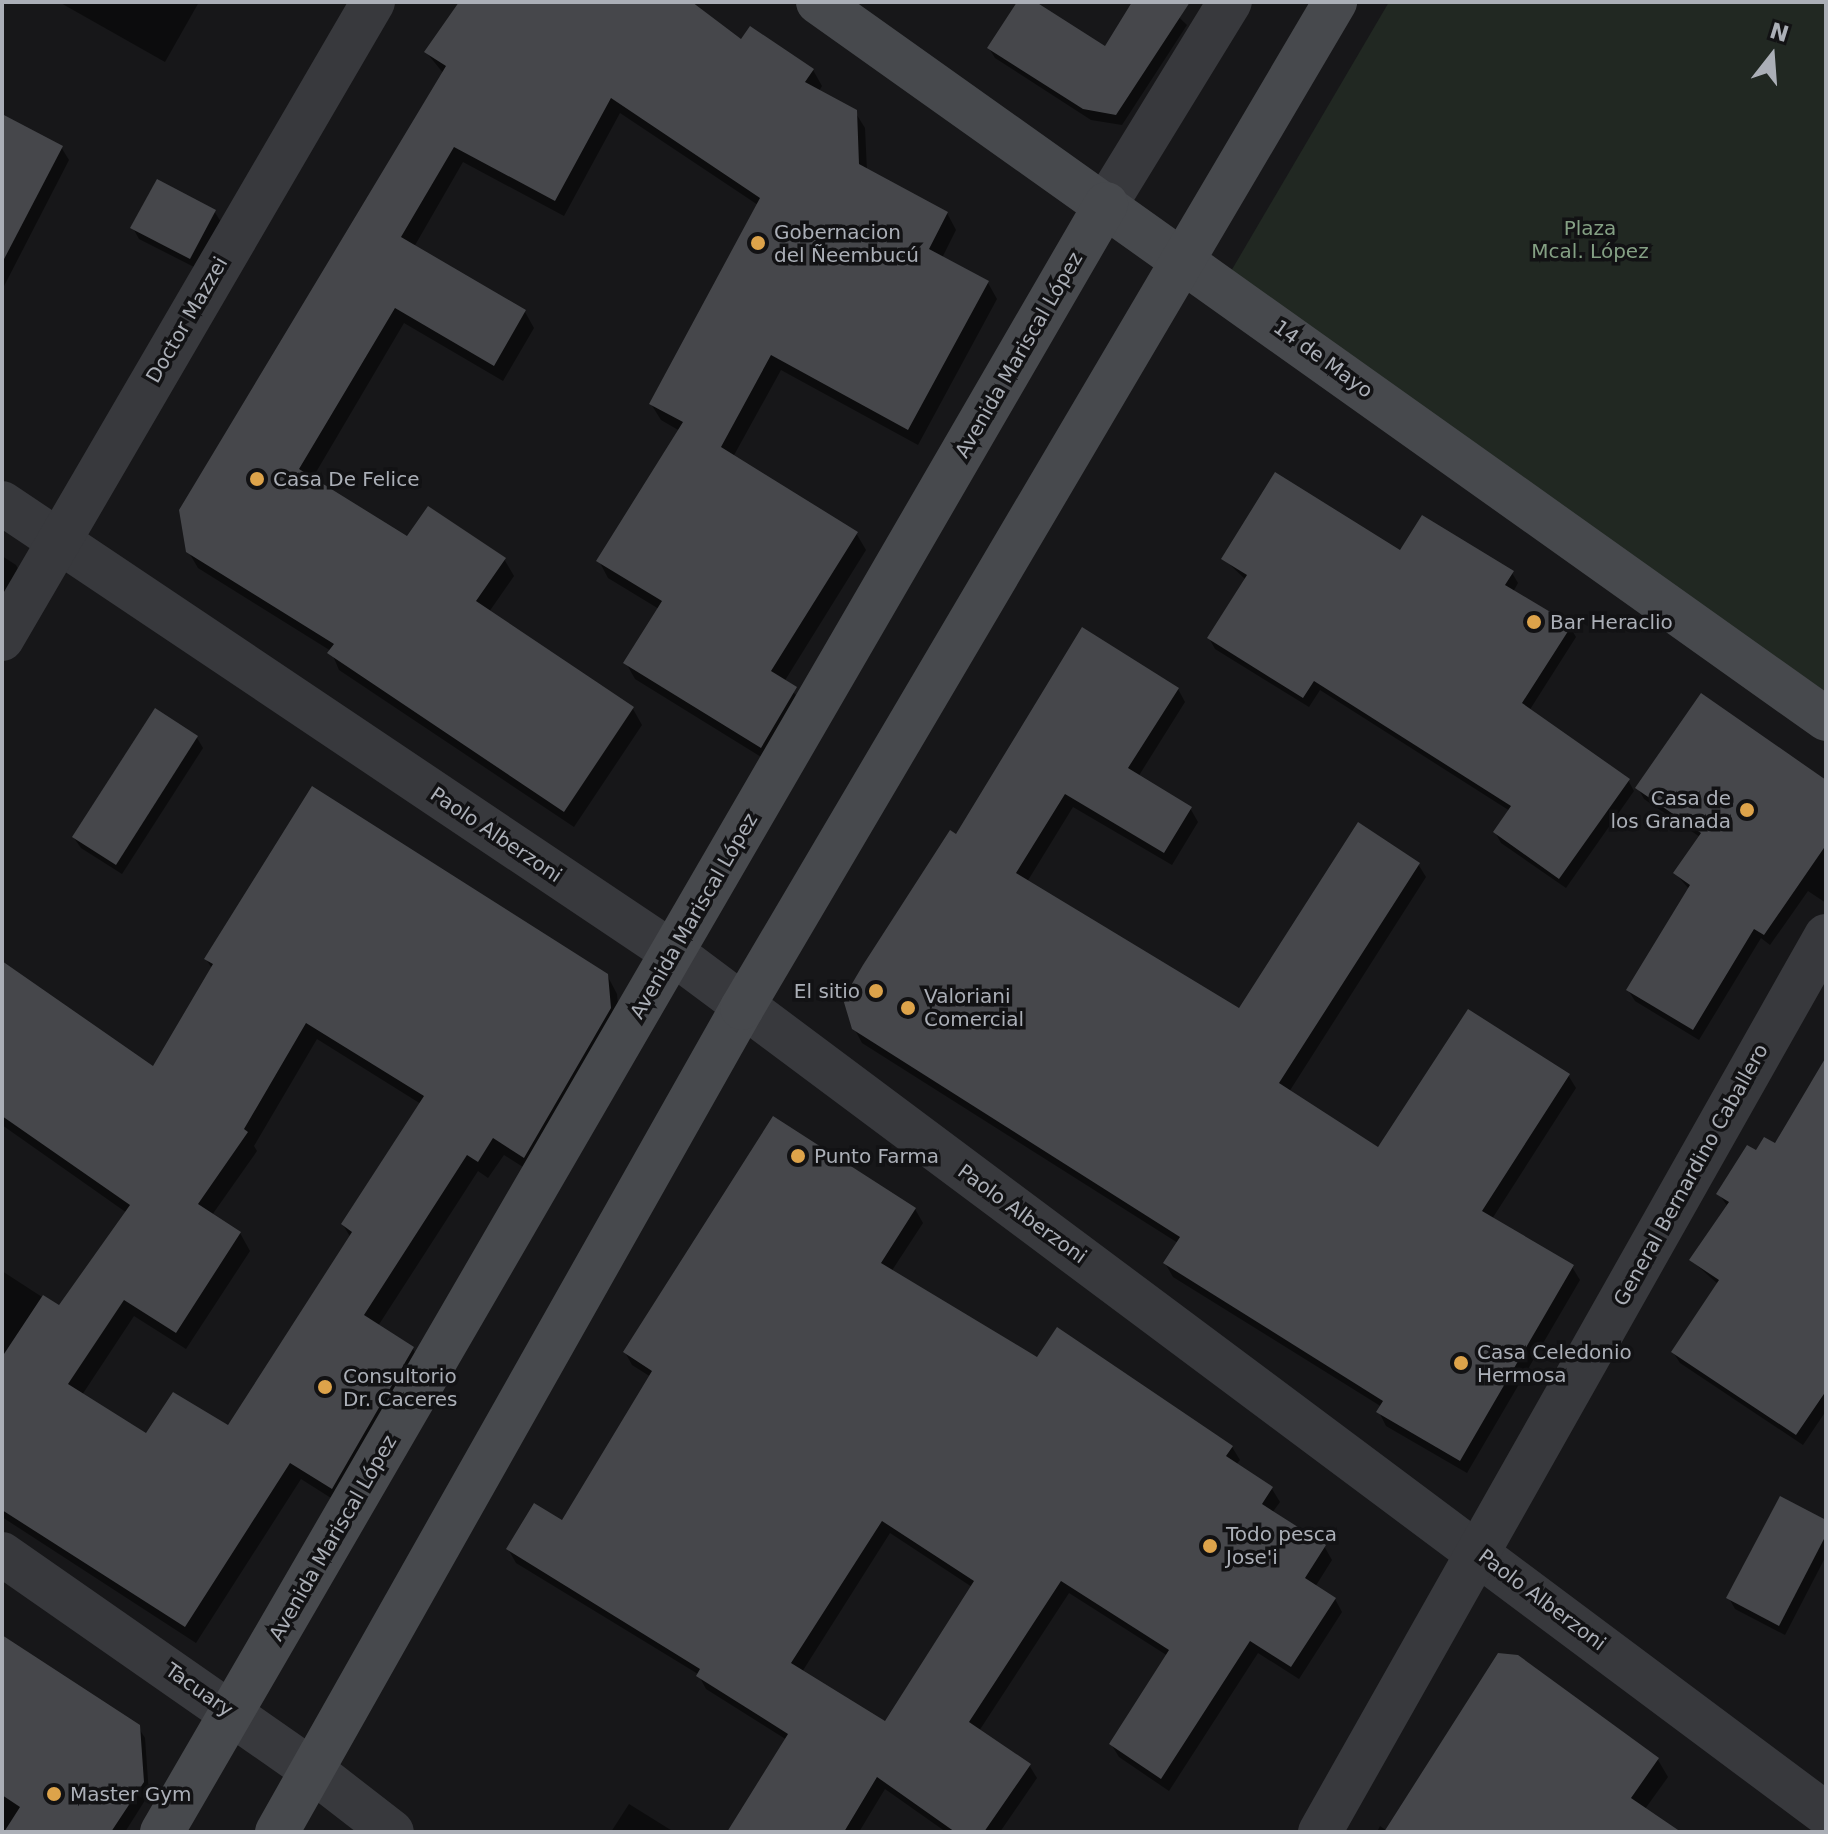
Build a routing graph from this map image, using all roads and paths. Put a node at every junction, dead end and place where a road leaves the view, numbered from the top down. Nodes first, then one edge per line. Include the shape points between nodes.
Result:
1 (373, 2) edge
2 (818, 2) edge
3 (1230, 2) edge
4 (1335, 2) edge
5 (1106, 204) junction
6 (1184, 259) junction
7 (2, 503) edge
8 (57, 541) junction
9 (2, 639) edge
10 (1826, 719) edge
11 (1826, 936) edge
12 (673, 953) junction
13 (742, 1008) junction
14 (1480, 1552) junction
15 (2, 1554) edge
16 (232, 1713) junction
17 (312, 1770) junction
18 (1826, 1814) edge
19 (162, 1832) edge
20 (277, 1832) edge
21 (392, 1832) edge
22 (1320, 1832) edge

1 - 8 street, Doctor Mazzei
2 - 5 main road, 14 de Mayo
3 - 5 street, Avenida Mariscal López
4 - 6 main road
5 - 6 main road, 14 de Mayo
5 - 12 main road, Avenida Mariscal López
6 - 10 main road, 14 de Mayo
6 - 13 main road
7 - 8 street, Paolo Alberzoni
8 - 9 street, Doctor Mazzei
8 - 12 street, Paolo Alberzoni
11 - 14 street, General Bernardino Caballero
12 - 13 street, Paolo Alberzoni
12 - 16 main road, Avenida Mariscal López
13 - 14 street, Paolo Alberzoni
13 - 17 main road
14 - 18 street, Paolo Alberzoni
14 - 22 street, General Bernardino Caballero
15 - 16 street, Tacuary
16 - 17 street, Tacuary
16 - 19 main road, Avenida Mariscal López
17 - 20 main road
17 - 21 street, Tacuary

